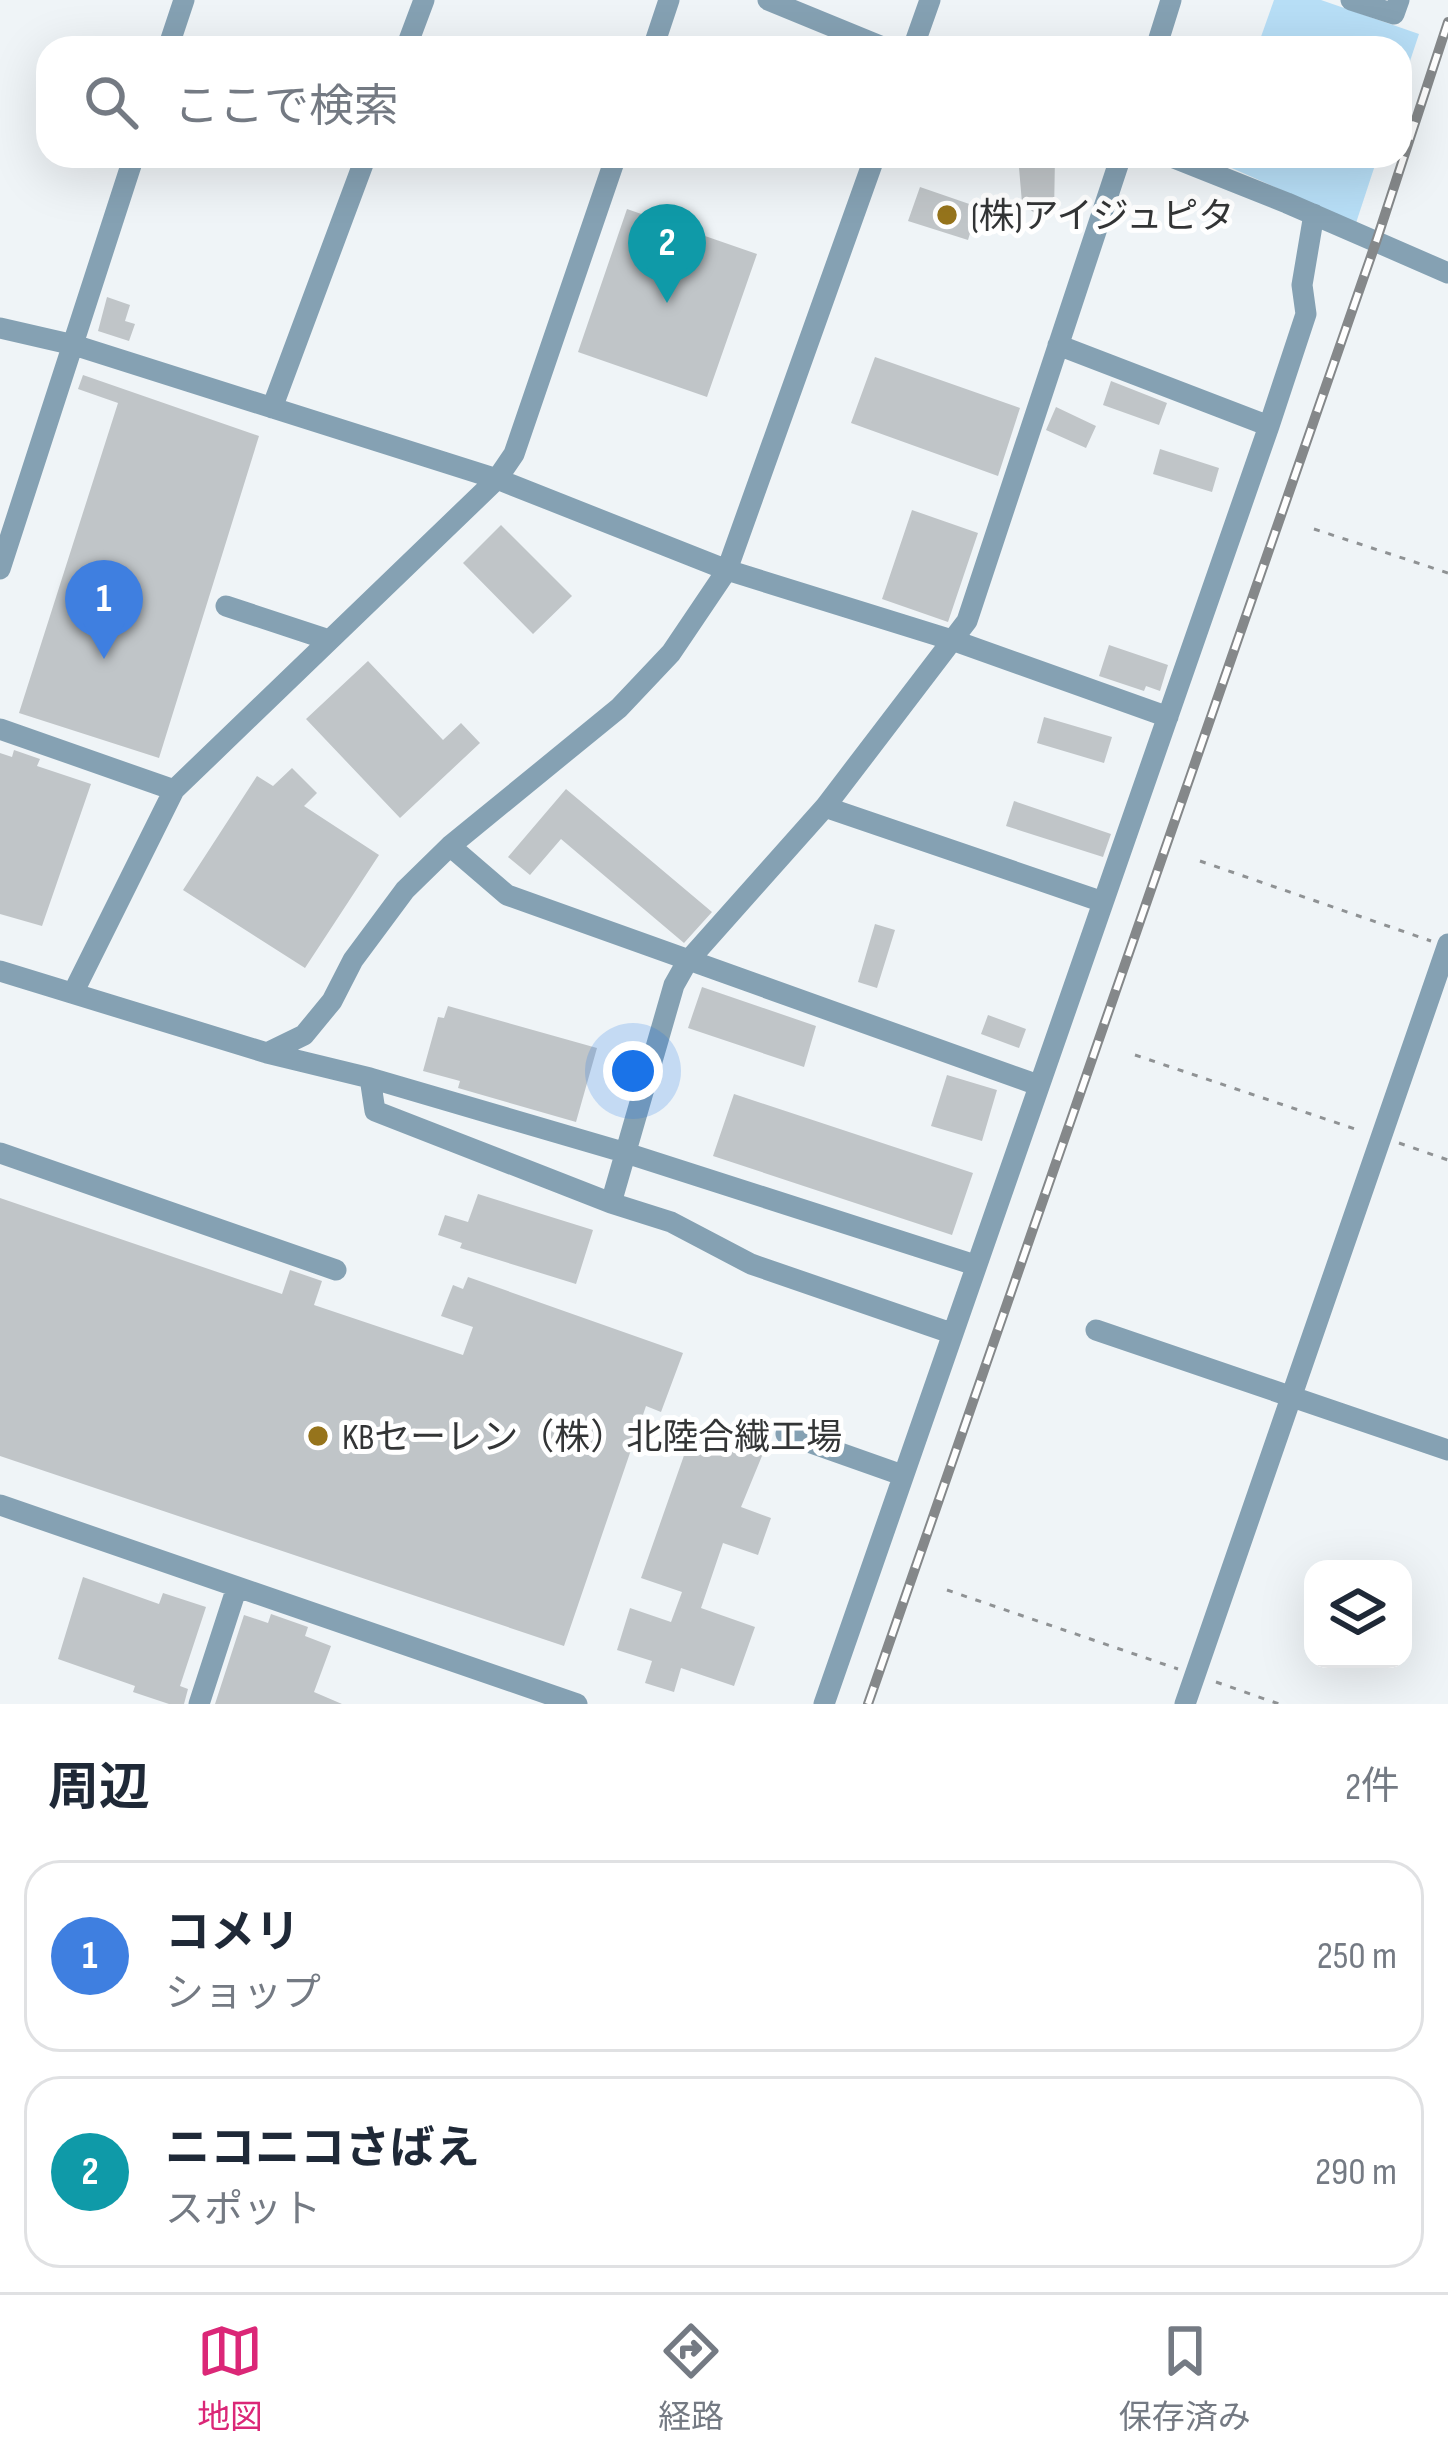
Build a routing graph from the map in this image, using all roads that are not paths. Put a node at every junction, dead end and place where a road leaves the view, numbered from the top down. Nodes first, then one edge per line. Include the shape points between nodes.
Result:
1 (184, 0) edge
2 (424, 0) edge
3 (669, 0) edge
4 (768, 0) edge
5 (930, 0) edge
6 (1171, 0) edge
7 (1352, 0) edge
8 (1400, 0) edge
9 (172, 36) edge
10 (410, 36) edge
11 (657, 36) edge
12 (856, 36) edge
13 (917, 36) edge
14 (1160, 36) edge
15 (130, 168) edge
16 (362, 168) edge
17 (612, 168) edge
18 (871, 168) edge
19 (1117, 168) edge
20 (1198, 168) edge
21 (1314, 214) junction
22 (1448, 274) edge
23 (0, 328) edge
24 (74, 345) junction
25 (1058, 345) junction
26 (272, 408) junction
27 (1269, 426) junction
28 (497, 479) junction
29 (0, 569) edge
30 (727, 570) junction
31 (226, 606) dead end
32 (329, 640) junction
33 (955, 641) junction
34 (1168, 717) junction
35 (0, 729) edge
36 (174, 790) junction
37 (825, 807) junction
38 (450, 846) junction
39 (1103, 902) junction
40 (1448, 946) edge
41 (687, 962) junction
42 (0, 970) edge
43 (73, 993) junction
44 (267, 1053) junction
45 (370, 1078) junction
46 (1038, 1085) junction
47 (623, 1152) junction
48 (0, 1153) edge
49 (610, 1203) junction
50 (975, 1265) junction
51 (336, 1270) dead end
52 (1096, 1330) dead end
53 (951, 1334) junction
54 (1292, 1396) junction
55 (786, 1434) dead end
56 (1448, 1450) edge
57 (902, 1475) junction
58 (0, 1505) edge
59 (237, 1587) junction
60 (199, 1704) edge
61 (577, 1704) edge
62 (824, 1704) edge
63 (1185, 1704) edge

1 - 9 street
2 - 10 street
3 - 11 street
4 - 12 street
5 - 13 street
6 - 14 street
7 - 8 street via 1394,14
15 - 24 street
16 - 26 street
17 - 28 street via 514,454
18 - 30 street
19 - 25 street
20 - 21 street
21 - 22 street
21 - 27 street via 1302,285 1306,314
23 - 24 street
24 - 26 street
24 - 29 street
25 - 27 street
25 - 33 street
26 - 28 street
27 - 34 street
28 - 30 street
28 - 32 street
30 - 33 street
30 - 38 street via 671,653 619,708
31 - 32 street
32 - 36 street
33 - 34 street
33 - 37 street
34 - 39 street
35 - 36 street
36 - 43 street
37 - 39 street
37 - 41 street
38 - 41 street via 507,895
38 - 44 street via 405,890 304,1035
39 - 46 street
40 - 54 street
41 - 46 street
41 - 47 street
42 - 43 street
43 - 44 street
44 - 45 street
45 - 47 street
45 - 49 street via 375,1111
46 - 50 street
47 - 49 street
47 - 50 street
48 - 51 street
49 - 53 street via 671,1222 751,1264
50 - 53 street
52 - 54 street
53 - 57 street
54 - 56 street
54 - 63 street
55 - 57 street
57 - 62 street
58 - 59 street
59 - 60 street
59 - 61 street

